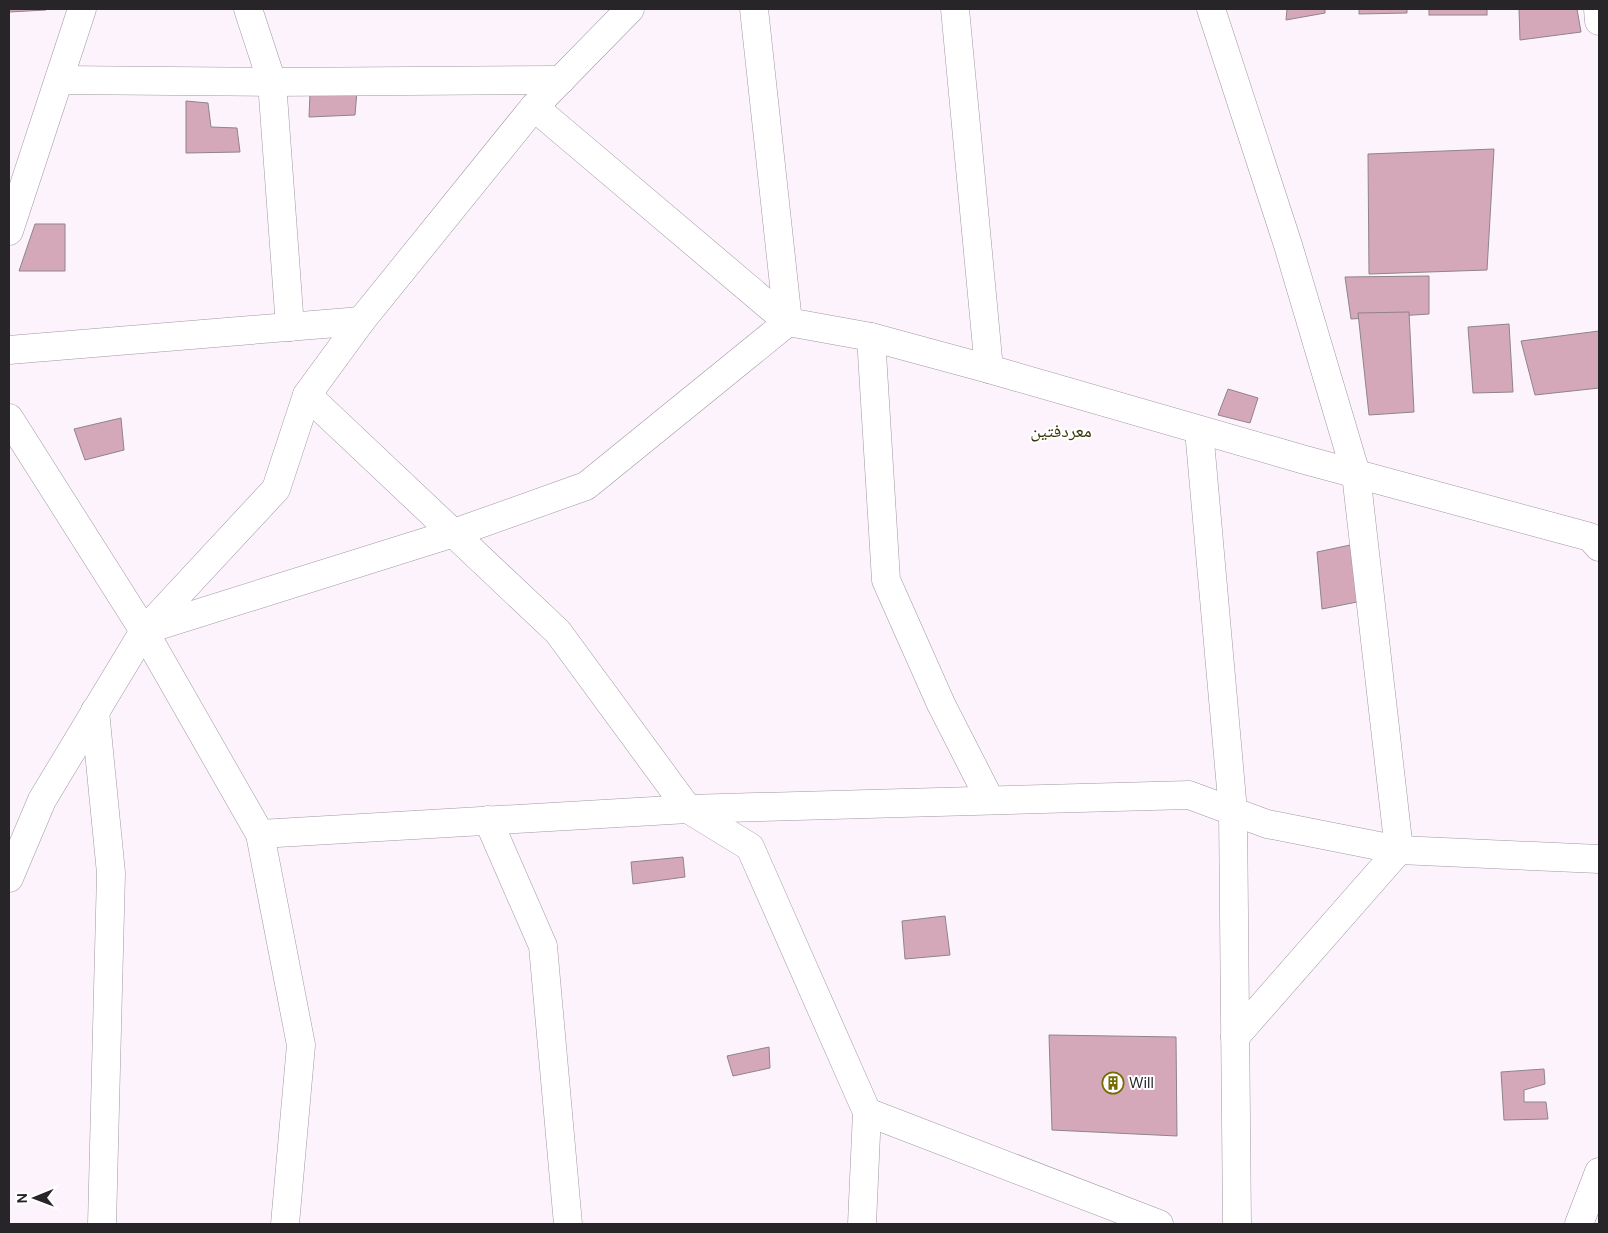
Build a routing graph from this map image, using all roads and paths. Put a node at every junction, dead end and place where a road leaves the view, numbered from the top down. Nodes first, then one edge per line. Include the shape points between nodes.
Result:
1 (82, 9) edge
2 (248, 9) edge
3 (630, 9) edge
4 (754, 9) edge
5 (955, 9) edge
6 (1211, 9) edge
7 (1598, 9) edge
8 (1599, 21) edge
9 (59, 80) junction
10 (561, 80) junction
11 (272, 82) junction
12 (534, 108) junction
13 (9, 231) edge
14 (361, 321) junction
15 (788, 322) junction
16 (290, 327) junction
17 (871, 338) junction
18 (9, 350) edge
19 (989, 370) junction
20 (307, 395) junction
21 (9, 418) edge
22 (1199, 430) junction
23 (1356, 474) junction
24 (454, 533) junction
25 (1599, 547) edge
26 (144, 631) junction
27 (95, 711) junction
28 (990, 800) junction
29 (688, 808) junction
30 (1233, 811) junction
31 (488, 820) junction
32 (260, 834) junction
33 (1399, 850) junction
34 (1599, 859) edge
35 (9, 878) edge
36 (1235, 1037) junction
37 (867, 1112) junction
38 (1599, 1172) edge
39 (102, 1224) edge
40 (285, 1224) edge
41 (568, 1224) edge
42 (862, 1224) edge
43 (1159, 1224) edge
44 (1237, 1224) edge
45 (1579, 1224) edge

1 - 9 street
2 - 11 street
3 - 10 street
4 - 15 street
5 - 19 street
6 - 23 street via 1288,245
7 - 8 street
9 - 11 street
9 - 13 street
10 - 11 street
10 - 12 street
11 - 16 street
12 - 14 street
12 - 15 street
14 - 16 street
14 - 20 street
15 - 17 street
15 - 24 street via 586,486
16 - 18 street
17 - 19 street
17 - 28 street via 886,580 941,704
19 - 22 street
20 - 24 street
20 - 26 street via 276,489
21 - 26 street
22 - 23 street
22 - 30 street
23 - 25 street via 1590,537
23 - 33 street
24 - 26 street
24 - 29 street via 558,632
26 - 27 street
26 - 32 street
27 - 35 street via 42,800
27 - 39 street via 111,873
28 - 29 street
28 - 30 street via 1189,795
29 - 31 street
29 - 37 street via 750,846
30 - 33 street via 1267,824
30 - 36 street
31 - 32 street
31 - 41 street via 543,946
32 - 40 street via 302,1045
33 - 34 street
33 - 36 street
36 - 44 street
37 - 42 street
37 - 43 street
38 - 45 street

